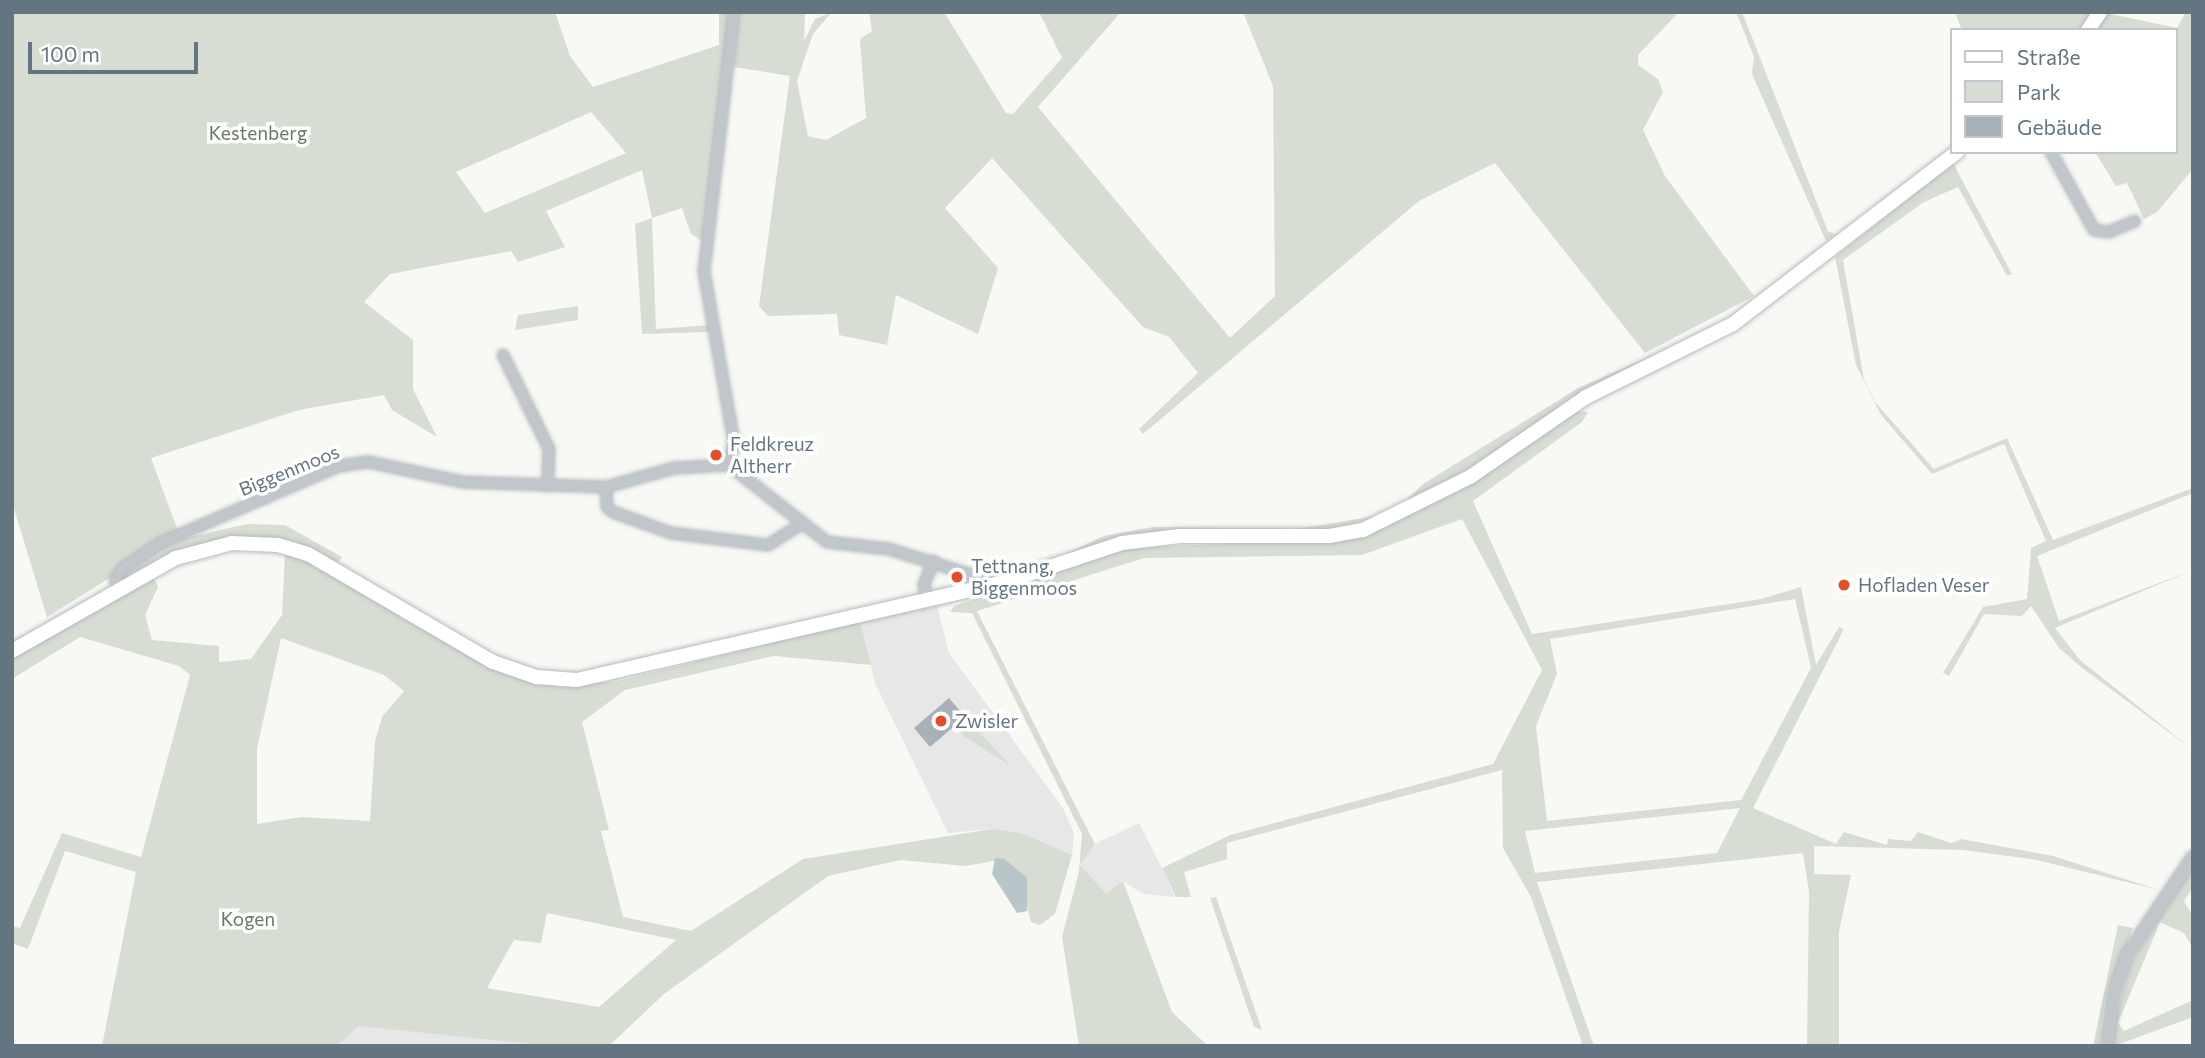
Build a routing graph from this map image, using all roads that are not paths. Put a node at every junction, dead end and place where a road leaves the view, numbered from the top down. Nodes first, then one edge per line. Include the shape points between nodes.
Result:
1 (734, 12) edge
2 (2100, 12) edge
3 (2089, 28) edge
4 (1954, 154) edge
5 (2052, 154) edge
6 (2135, 221) dead end
7 (503, 355) dead end
8 (729, 465) junction
9 (548, 486) junction
10 (606, 487) junction
11 (801, 524) junction
12 (934, 561) junction
13 (990, 585) junction
14 (121, 588) junction
15 (926, 600) junction
16 (12, 651) edge
17 (2193, 857) edge
18 (2107, 1046) edge

1 - 8 street via 704,271 734,442
2 - 3 main road
4 - 13 main road via 1741,319 1586,397 1492,463 1397,517 1329,536 1142,539
5 - 6 street via 2094,230 2109,232
7 - 9 street via 549,449
8 - 10 street, Biggenmoos via 674,468
8 - 11 street
9 - 10 street, Biggenmoos
9 - 14 street, Biggenmoos via 462,482 381,462 339,466 160,543 122,569 115,580
10 - 11 street via 607,507 613,512 671,533 768,545
11 - 12 street via 827,542 883,548
12 - 13 street
12 - 15 street via 925,584
13 - 15 main road
14 - 15 main road via 208,547 278,545 339,570 493,662 562,681 622,674
14 - 16 main road
17 - 18 street via 2127,955 2113,998

